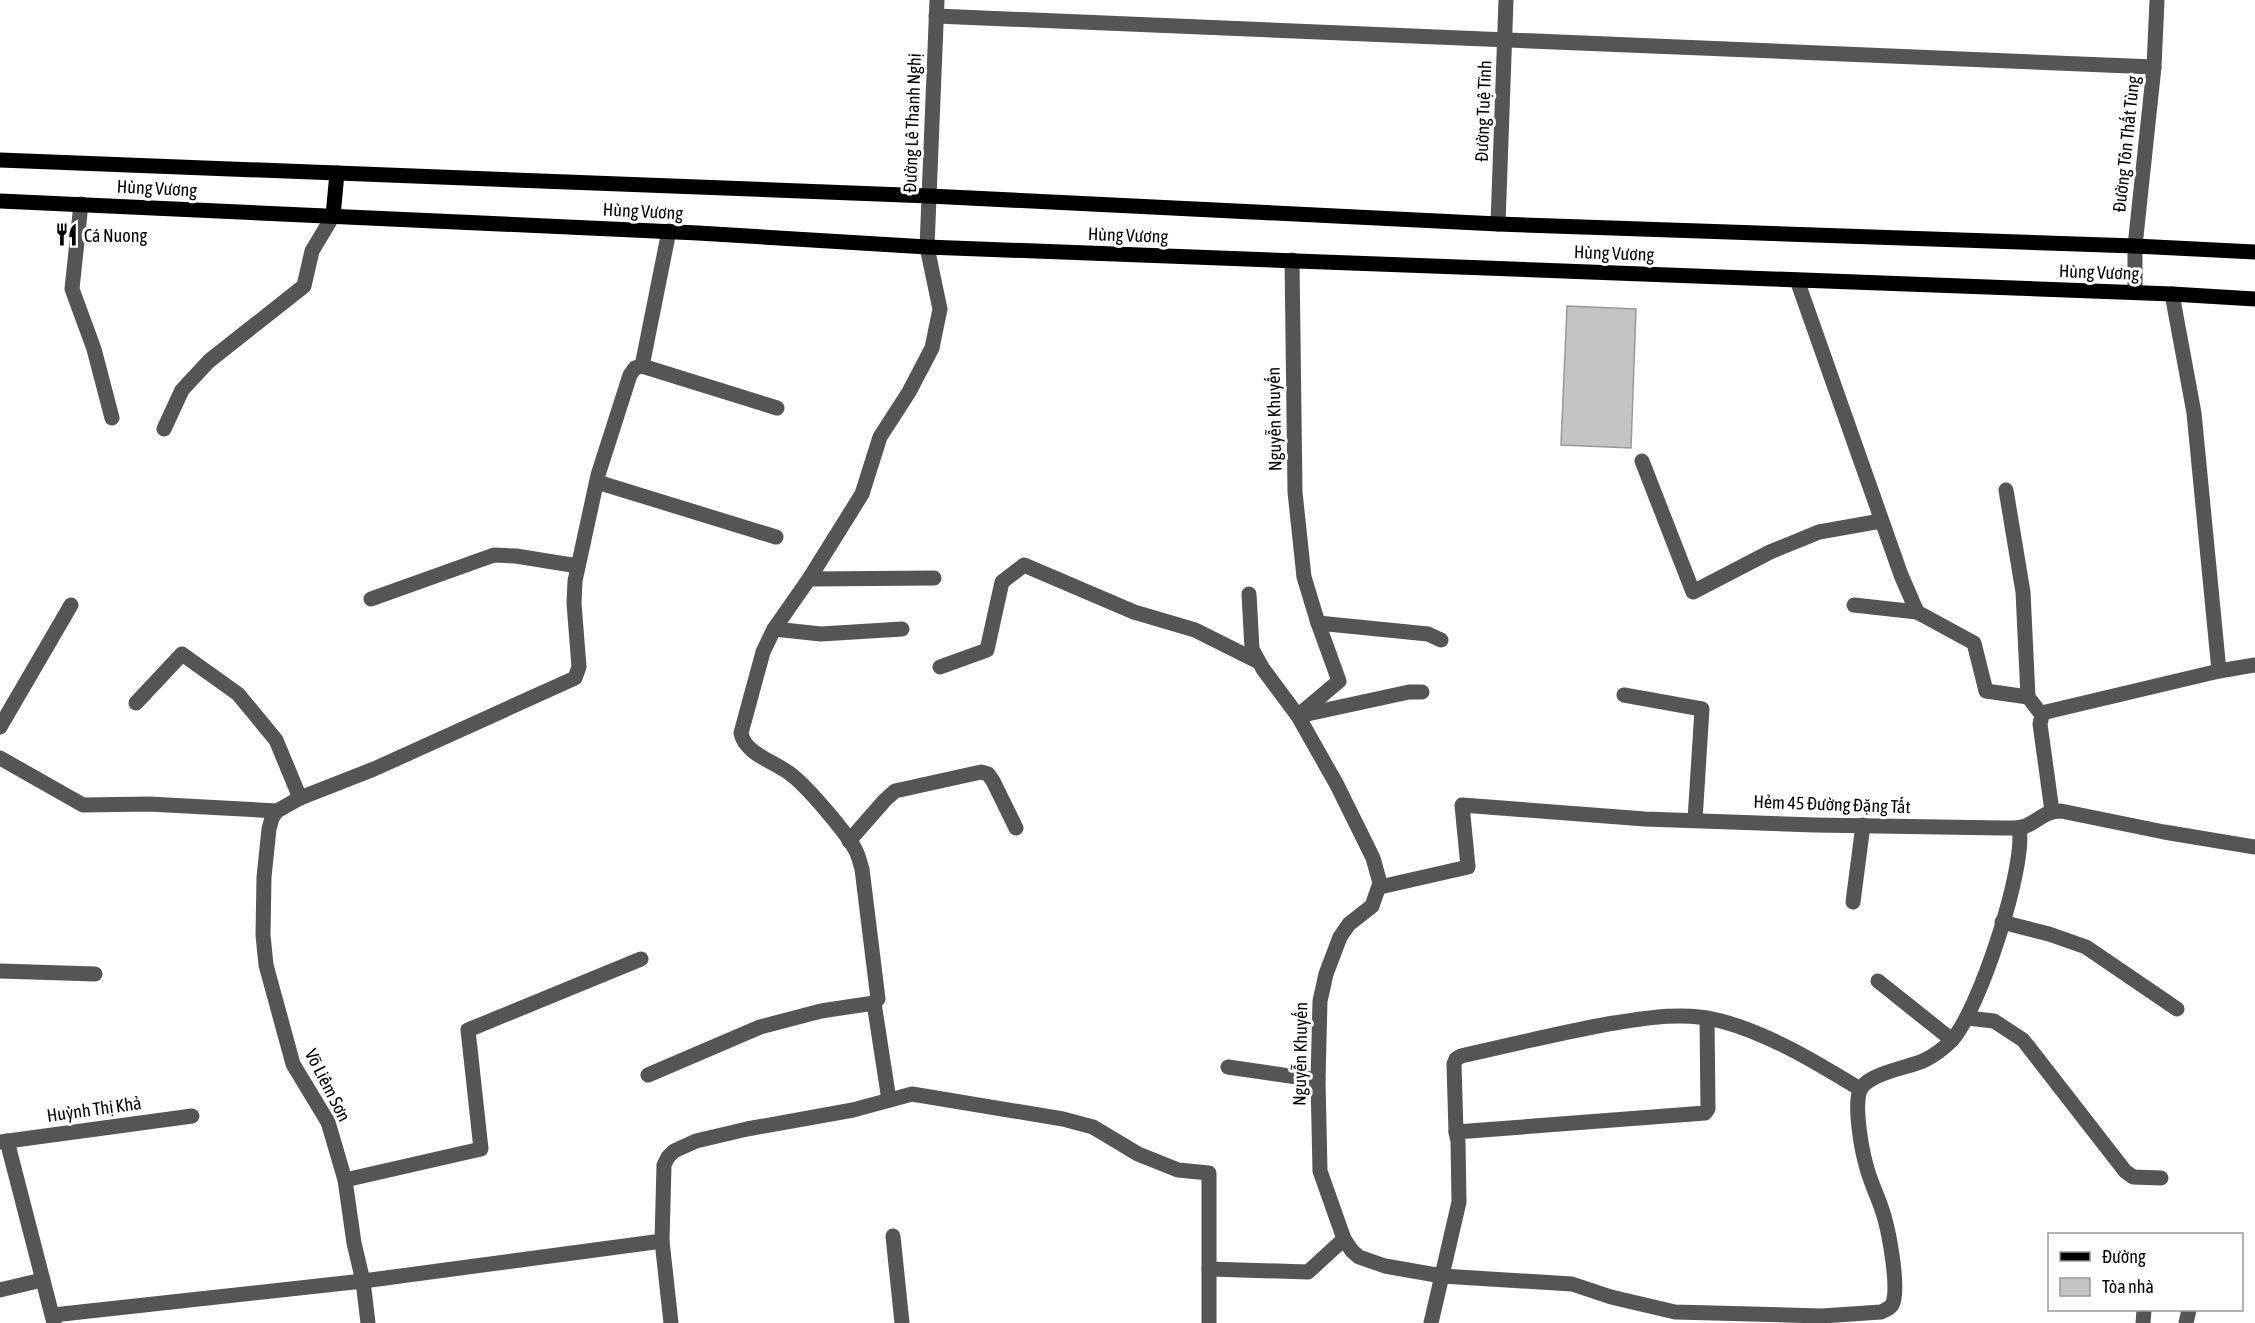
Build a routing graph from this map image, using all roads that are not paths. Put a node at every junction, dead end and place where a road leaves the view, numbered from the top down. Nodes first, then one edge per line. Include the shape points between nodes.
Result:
1 (937, 0) edge
2 (1506, 0) edge
3 (2157, 0) edge
4 (936, 16) junction
5 (1504, 40) junction
6 (2154, 68) junction
7 (0, 160) edge
8 (337, 173) junction
9 (929, 196) junction
10 (0, 201) edge
11 (81, 204) junction
12 (333, 216) junction
13 (1498, 224) junction
14 (669, 231) junction
15 (2135, 246) junction
16 (927, 247) junction
17 (2255, 252) edge
18 (1292, 260) junction
19 (1797, 280) junction
20 (2136, 292) junction
21 (2172, 294) junction
22 (2255, 299) edge
23 (642, 366) junction
24 (777, 408) dead end
25 (112, 418) dead end
26 (164, 429) dead end
27 (1642, 461) dead end
28 (597, 482) junction
29 (2006, 490) dead end
30 (1881, 521) junction
31 (776, 537) dead end
32 (578, 566) junction
33 (934, 578) dead end
34 (809, 579) junction
35 (1249, 594) dead end
36 (371, 599) dead end
37 (72, 605) dead end
38 (1854, 605) dead end
39 (1917, 612) junction
40 (1318, 623) junction
41 (774, 629) junction
42 (902, 629) dead end
43 (1441, 640) dead end
44 (1257, 660) junction
45 (2255, 665) edge
46 (940, 667) dead end
47 (2219, 671) junction
48 (1422, 692) dead end
49 (1624, 695) dead end
50 (2028, 697) junction
51 (136, 703) dead end
52 (2042, 715) junction
53 (1298, 716) junction
54 (0, 727) edge
55 (0, 758) edge
56 (300, 798) junction
57 (277, 811) junction
58 (2052, 811) junction
59 (1695, 820) junction
60 (1863, 825) junction
61 (1016, 828) dead end
62 (2019, 828) junction
63 (849, 841) junction
64 (2255, 847) edge
65 (1380, 887) junction
66 (1853, 902) dead end
67 (2002, 922) junction
68 (641, 959) dead end
69 (0, 971) edge
70 (95, 974) dead end
71 (1878, 981) dead end
72 (874, 1003) junction
73 (2177, 1009) dead end
74 (1707, 1018) junction
75 (1966, 1018) junction
76 (1952, 1040) junction
77 (1228, 1068) dead end
78 (648, 1075) dead end
79 (1318, 1080) junction
80 (1860, 1089) junction
81 (889, 1100) junction
82 (192, 1116) dead end
83 (1456, 1132) junction
84 (3, 1141) edge
85 (2161, 1178) dead end
86 (345, 1180) junction
87 (893, 1236) dead end
88 (1344, 1239) junction
89 (662, 1241) junction
90 (1209, 1269) junction
91 (1442, 1276) junction
92 (42, 1280) junction
93 (363, 1281) junction
94 (0, 1290) edge
95 (54, 1319) edge
96 (368, 1323) edge
97 (671, 1323) edge
98 (902, 1323) edge
99 (1209, 1323) edge
100 (1431, 1323) edge

1 - 4 street, Đường Lê Thanh Nghị
2 - 5 street, Đường Tuệ Tĩnh
3 - 6 street, Đường Tôn Thất Tùng
4 - 5 street
4 - 9 street, Đường Lê Thanh Nghị
5 - 6 street
5 - 13 street, Đường Tuệ Tĩnh
6 - 15 street, Đường Tôn Thất Tùng
7 - 8 main road, Hùng Vương
8 - 9 main road, Hùng Vương
8 - 12 main road
9 - 13 main road, Hùng Vương
9 - 16 street, Đường Lê Thanh Nghị
10 - 11 main road, Hùng Vương
11 - 12 main road, Hùng Vương
11 - 25 street via 72,289 94,349
12 - 14 main road, Hùng Vương
12 - 26 street via 312,251 304,286 209,362 182,390
13 - 15 main road, Hùng Vương
14 - 16 main road, Hùng Vương
14 - 23 street
15 - 17 main road, Hùng Vương
15 - 20 street, Đường Tôn Thất Tùng
16 - 18 main road, Hùng Vương
16 - 34 street, Đường Lê Thanh Nghị via 940,309 932,348 880,436 862,494
18 - 19 main road, Hùng Vương
18 - 40 street, Nguyễn Khuyến via 1295,492 1304,577
19 - 20 main road, Hùng Vương
19 - 30 street
20 - 21 main road, Hùng Vương
21 - 22 main road, Hùng Vương
21 - 47 street via 2194,413
23 - 24 street
23 - 28 street via 630,375
27 - 30 street via 1693,592 1770,552 1820,532
28 - 31 street
28 - 32 street
29 - 50 street via 2023,592
30 - 39 street
32 - 36 street via 494,555
32 - 56 street via 574,595 579,667 575,678 374,769
33 - 34 street
34 - 41 street, Đường Lê Thanh Nghị
35 - 44 street via 1252,650
37 - 54 street
38 - 39 street
39 - 50 street via 1974,643 1986,691
40 - 43 street via 1428,634
40 - 53 street, Nguyễn Khuyến via 1339,681
41 - 42 street via 820,634
41 - 63 street, Đường Lê Thanh Nghị via 763,652 742,741 793,775
44 - 46 street via 1195,630 1134,612 1024,565 1002,582 987,650
44 - 53 street
45 - 47 street
47 - 52 street
48 - 53 street
49 - 59 street via 1702,710
50 - 52 street
51 - 56 street via 182,654 238,694 276,740
52 - 58 street
53 - 65 street via 1337,784 1377,867
55 - 57 street via 83,805 149,804
56 - 57 street
57 - 86 street, Võ Liêm Sơn via 269,829 264,877 266,965 293,1065 328,1122
58 - 62 street, Hẻm 45 Đường Đặng Tất
58 - 64 street
59 - 60 street, Hẻm 45 Đường Đặng Tất
59 - 65 street, Hẻm 45 Đường Đặng Tất via 1462,805 1468,867
60 - 62 street, Hẻm 45 Đường Đặng Tất
60 - 66 street
61 - 63 street via 993,781 981,772 896,791
62 - 67 street via 2019,857
63 - 72 street via 862,869 878,988
65 - 79 street, Nguyễn Khuyến via 1371,906 1340,937 1324,981
67 - 73 street via 2086,947
67 - 75 street
68 - 86 street via 468,1030 481,1149
69 - 70 street
71 - 76 street
72 - 78 street via 820,1011 760,1027
72 - 81 street
74 - 80 street via 1755,1031
74 - 83 street via 1680,1015 1633,1020 1461,1056 1454,1065
74 - 83 street via 1705,1113
75 - 76 street
75 - 85 street via 1994,1021 2023,1040 2125,1171 2133,1177
76 - 80 street via 1934,1055 1873,1078
77 - 79 street
79 - 88 street, Nguyễn Khuyến via 1320,1171
80 - 91 street, Nguyễn Khuyến via 1857,1102 1865,1163 1884,1215 1895,1275 1893,1304 1888,1310 1822,1316 1675,1312 1572,1284
81 - 89 street via 737,1131 674,1151 663,1173
81 - 90 street via 912,1094 1063,1119 1093,1127 1138,1154 1178,1170 1209,1173
82 - 84 street, Huỳnh Thị Khả
83 - 91 street via 1459,1202
84 - 92 street
86 - 93 street, Võ Liêm Sơn
87 - 98 street
88 - 90 street via 1308,1272
88 - 91 street, Nguyễn Khuyến via 1359,1257 1371,1262
89 - 93 street
89 - 97 street
90 - 99 street
91 - 100 street
92 - 94 street
92 - 95 street
93 - 95 street
93 - 96 street, Võ Liêm Sơn

